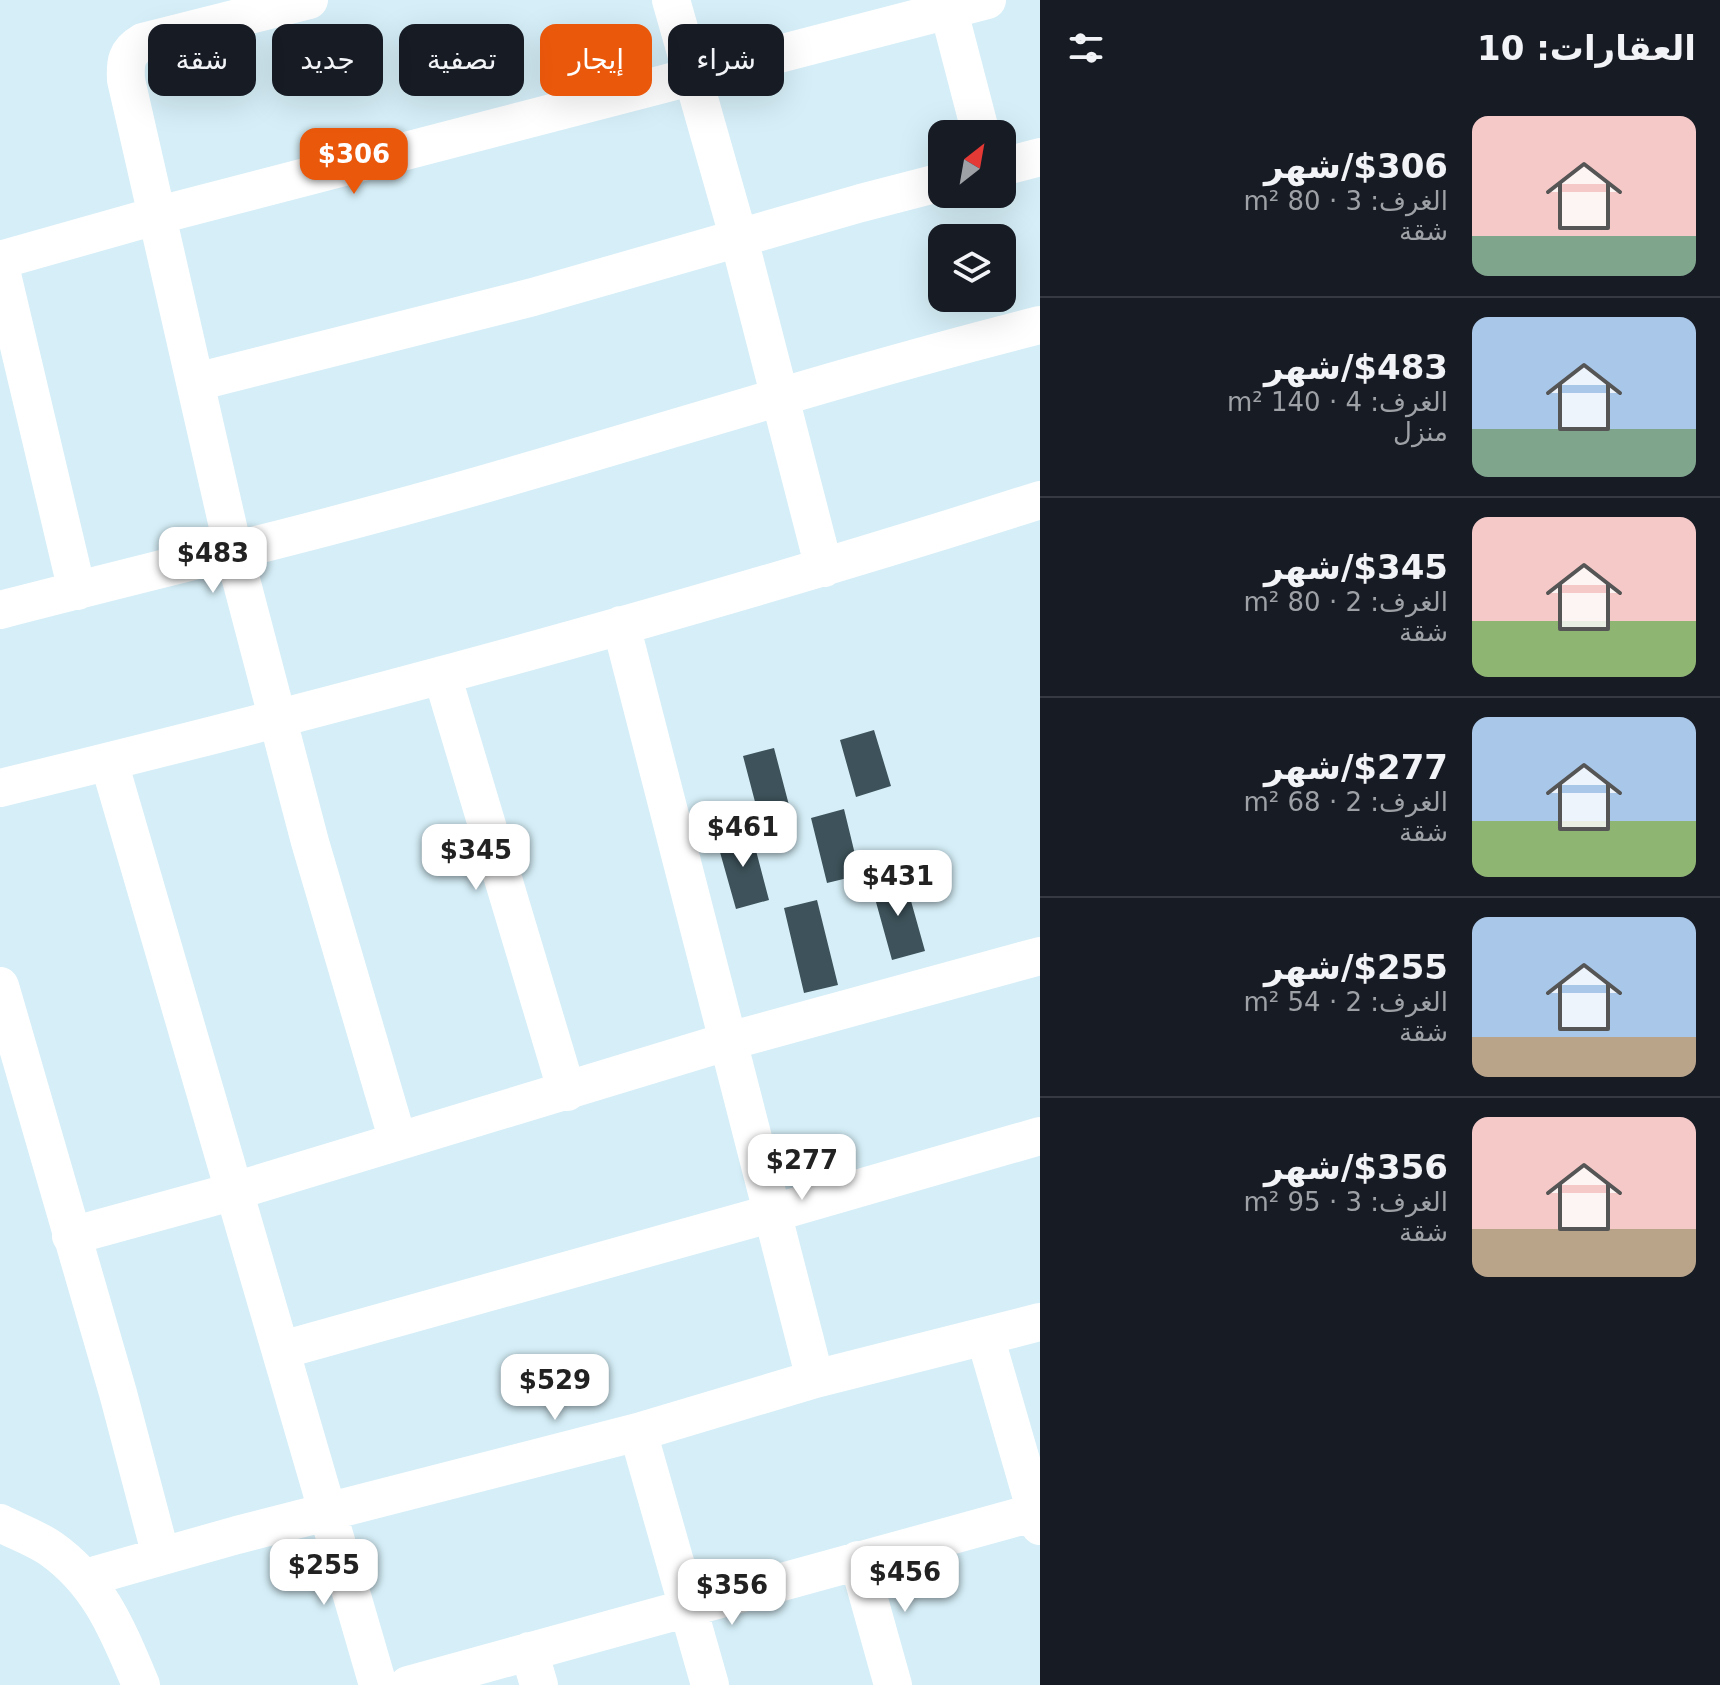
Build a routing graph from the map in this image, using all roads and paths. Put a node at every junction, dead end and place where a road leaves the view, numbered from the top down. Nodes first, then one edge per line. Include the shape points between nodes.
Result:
1 (309, 0) edge
2 (671, 0) edge
3 (987, 0) edge
4 (948, 5) edge
5 (678, 24) edge
6 (784, 52) edge
7 (668, 84) edge
8 (698, 96) edge
9 (977, 120) edge
10 (1040, 157) edge
11 (1016, 163) edge
12 (928, 186) edge
13 (159, 215) junction
14 (739, 239) junction
15 (0, 263) edge
16 (1040, 325) edge
17 (196, 382) junction
18 (779, 397) junction
19 (1040, 500) edge
20 (234, 553) junction
21 (824, 568) junction
22 (77, 591) junction
23 (0, 610) edge
24 (621, 625) junction
25 (442, 675) junction
26 (277, 721) junction
27 (109, 762) junction
28 (0, 788) edge
29 (1039, 959) edge
30 (0, 986) edge
31 (729, 1041) junction
32 (567, 1092) junction
33 (1040, 1136) edge
34 (398, 1141) junction
35 (235, 1191) junction
36 (773, 1213) junction
37 (71, 1236) junction
38 (1040, 1322) edge
39 (985, 1336) junction
40 (282, 1350) junction
41 (815, 1379) junction
42 (638, 1432) junction
43 (329, 1512) junction
44 (1039, 1516) edge
45 (0, 1523) edge
46 (161, 1556) junction
47 (858, 1560) junction
48 (85, 1578) junction
49 (688, 1607) junction
50 (534, 1668) edge
51 (141, 1685) edge
52 (378, 1685) edge
53 (408, 1685) edge
54 (710, 1685) edge
55 (893, 1685) edge

1 - 13 street via 132,48 125,62 126,80
2 - 5 street
3 - 4 street
4 - 6 street
4 - 9 street
7 - 13 street
8 - 14 street
10 - 11 street
12 - 14 street
13 - 15 street
13 - 17 street
14 - 17 street
14 - 18 street
15 - 22 street
16 - 18 street
17 - 20 street
18 - 20 street
18 - 21 street
19 - 21 street
20 - 22 street
20 - 26 street
21 - 24 street
22 - 23 street
24 - 25 street
24 - 31 street
25 - 26 street
25 - 32 street
26 - 27 street
26 - 34 street
27 - 28 street
27 - 35 street
29 - 31 street
30 - 37 street
31 - 32 street
31 - 36 street
32 - 34 street
33 - 36 street
34 - 35 street
35 - 37 street
35 - 40 street
36 - 40 street
36 - 41 street
37 - 46 street
38 - 39 street
39 - 41 street
39 - 44 street
40 - 43 street
41 - 42 street
42 - 43 street
42 - 49 street
43 - 46 street
43 - 52 street
44 - 47 street
45 - 48 street via 49,1548
46 - 48 street
47 - 49 street
47 - 55 street
48 - 51 street via 113,1618
49 - 50 street
49 - 54 street
50 - 53 street

